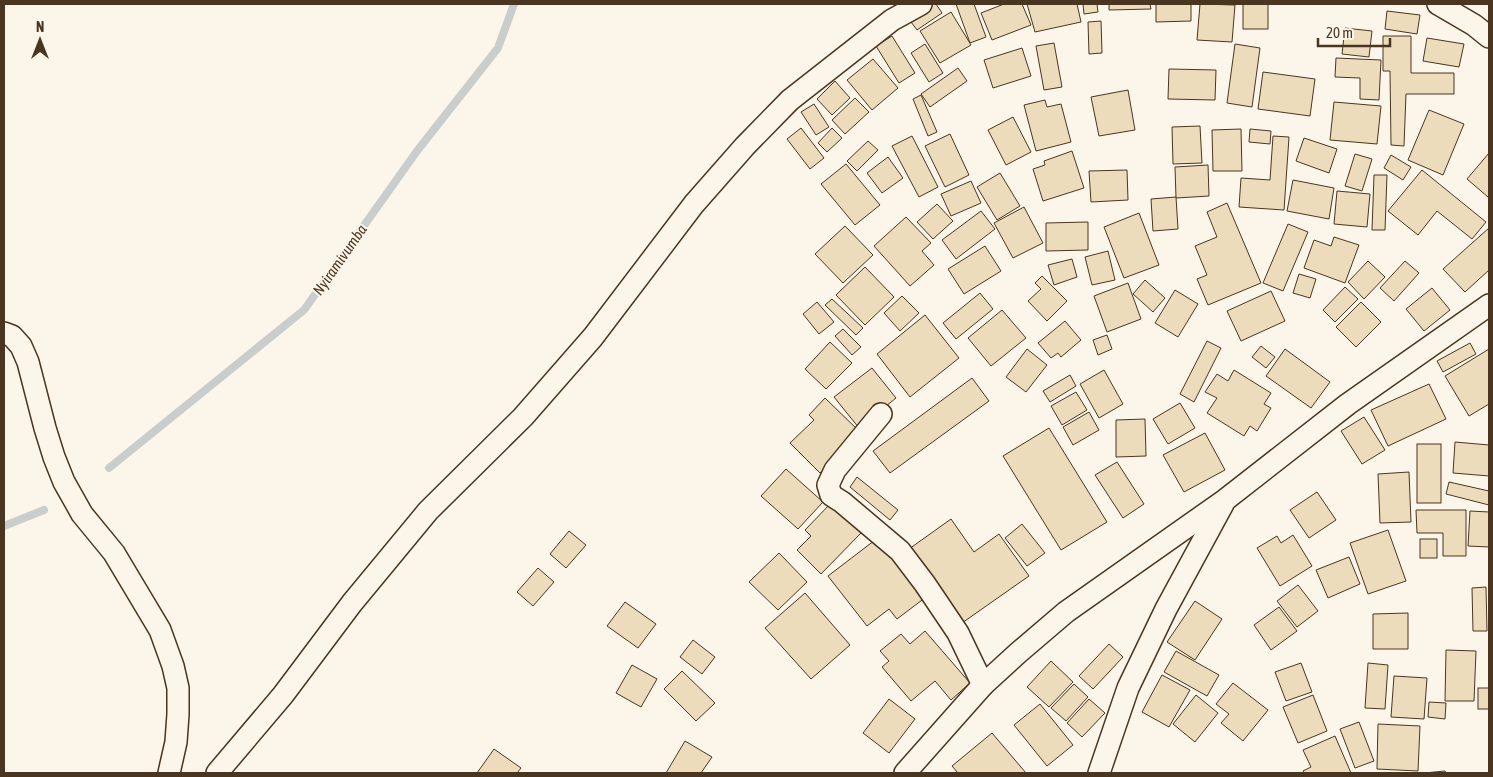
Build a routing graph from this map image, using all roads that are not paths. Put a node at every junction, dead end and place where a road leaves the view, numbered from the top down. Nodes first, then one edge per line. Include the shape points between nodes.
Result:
1 (922, 4) edge
2 (1438, 4) edge
3 (1489, 37) edge
4 (1489, 306) edge
5 (4, 333) edge
6 (882, 414) dead end
7 (1226, 500) junction
8 (983, 685) junction
9 (169, 773) edge
10 (217, 773) edge
11 (905, 773) edge
12 (1099, 773) edge

1 - 10 street via 892,20 790,100 744,146 694,204 593,337 523,417 428,511
2 - 3 street
4 - 7 street via 1348,404
5 - 9 street via 21,346 28,362 64,482 82,514 119,560 164,639 178,688 176,742
6 - 8 street via 835,470 828,485 831,495 900,551 958,633
7 - 8 street via 1066,612
7 - 12 street via 1166,608 1128,688
8 - 11 street

